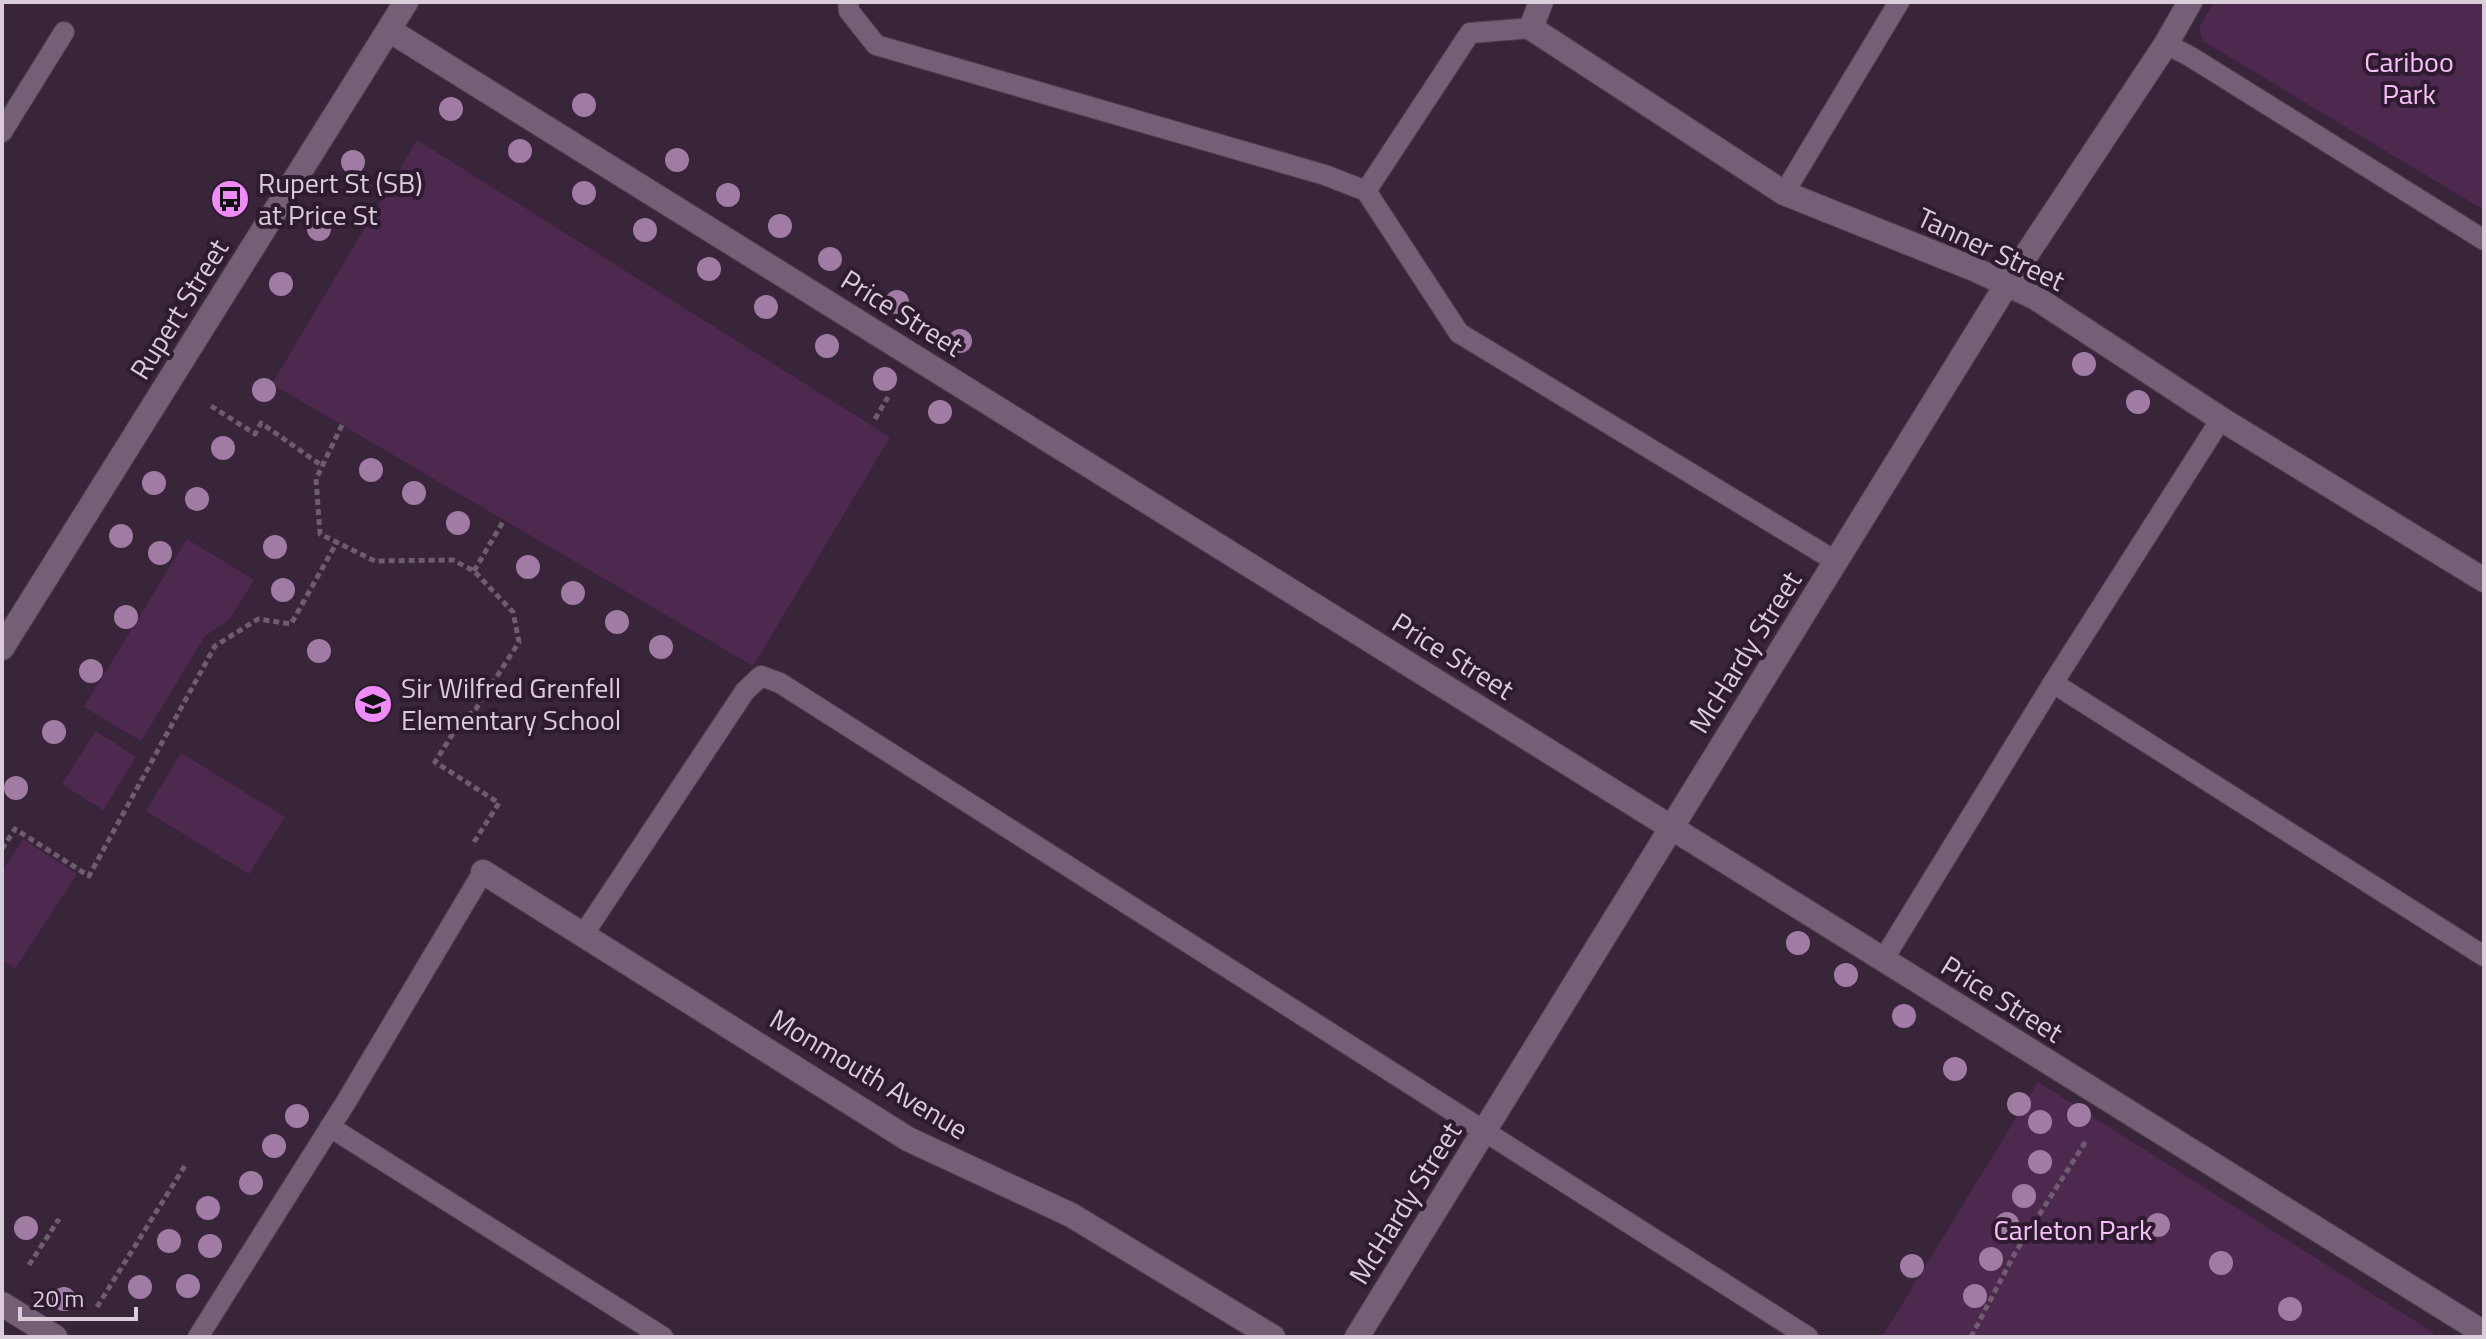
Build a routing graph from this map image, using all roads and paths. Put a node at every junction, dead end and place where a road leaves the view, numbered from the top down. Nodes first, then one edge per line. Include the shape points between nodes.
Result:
1 (406, 2) edge
2 (848, 2) edge
3 (1541, 2) edge
4 (1899, 2) edge
5 (2190, 2) edge
6 (1531, 28) junction
7 (389, 30) junction
8 (64, 32) dead end
9 (2166, 44) junction
10 (2, 132) edge
11 (1366, 191) junction
12 (1784, 193) junction
13 (2484, 240) edge
14 (2007, 284) junction
15 (888, 397) dead end
16 (211, 406) dead end
17 (875, 419) dead end
18 (2221, 419) junction
19 (342, 425) dead end
20 (321, 465) junction
21 (504, 520) dead end
22 (337, 542) junction
23 (1837, 562) junction
24 (474, 571) junction
25 (2484, 580) edge
26 (2, 648) edge
27 (2053, 683) junction
28 (435, 762) dead end
29 (1671, 826) junction
30 (2, 849) edge
31 (483, 872) joint
32 (583, 935) junction
33 (2484, 956) edge
34 (1883, 960) junction
35 (330, 1127) junction
36 (1485, 1130) junction
37 (2086, 1141) dead end
38 (186, 1164) dead end
39 (59, 1219) dead end
40 (29, 1265) dead end
41 (2, 1304) edge
42 (97, 1307) dead end
43 (2484, 1333) edge
44 (55, 1337) edge
45 (198, 1337) edge
46 (663, 1337) edge
47 (1273, 1337) edge
48 (1357, 1337) edge
49 (1808, 1337) edge
50 (1971, 1337) edge

1 - 7 street, Rupert Street
2 - 11 lane via 849,11 876,45
3 - 6 street
4 - 12 lane
5 - 9 street, McHardy Street
6 - 11 lane via 1470,33
6 - 12 street, Tanner Street
7 - 26 street, Rupert Street
7 - 29 street, Price Street
8 - 10 lane
9 - 13 lane
9 - 14 street, McHardy Street
11 - 23 lane via 1459,333
12 - 14 street, Tanner Street
14 - 18 street, Tanner Street
14 - 23 street, McHardy Street
15 - 17 path
16 - 20 path via 255,434 261,423
18 - 25 street, Tanner Street
18 - 27 lane
19 - 20 path
20 - 22 path via 316,479 320,534
21 - 24 path
22 - 24 path via 375,561 453,560
22 - 30 path via 291,624 258,619 215,646 89,876 15,829
23 - 29 street, McHardy Street
24 - 28 path via 513,612 519,642
27 - 33 lane
27 - 34 lane
29 - 34 street, Price Street
29 - 36 street, McHardy Street
31 - 32 street, Monmouth Avenue
31 - 35 lane
32 - 36 lane via 745,691 761,676 793,691
32 - 47 street, Monmouth Avenue via 908,1139 1071,1215
34 - 43 street, Price Street
35 - 45 lane
35 - 46 lane
36 - 48 street, McHardy Street
36 - 49 lane
37 - 50 path via 2015,1253
38 - 42 path
39 - 40 path
41 - 44 street

